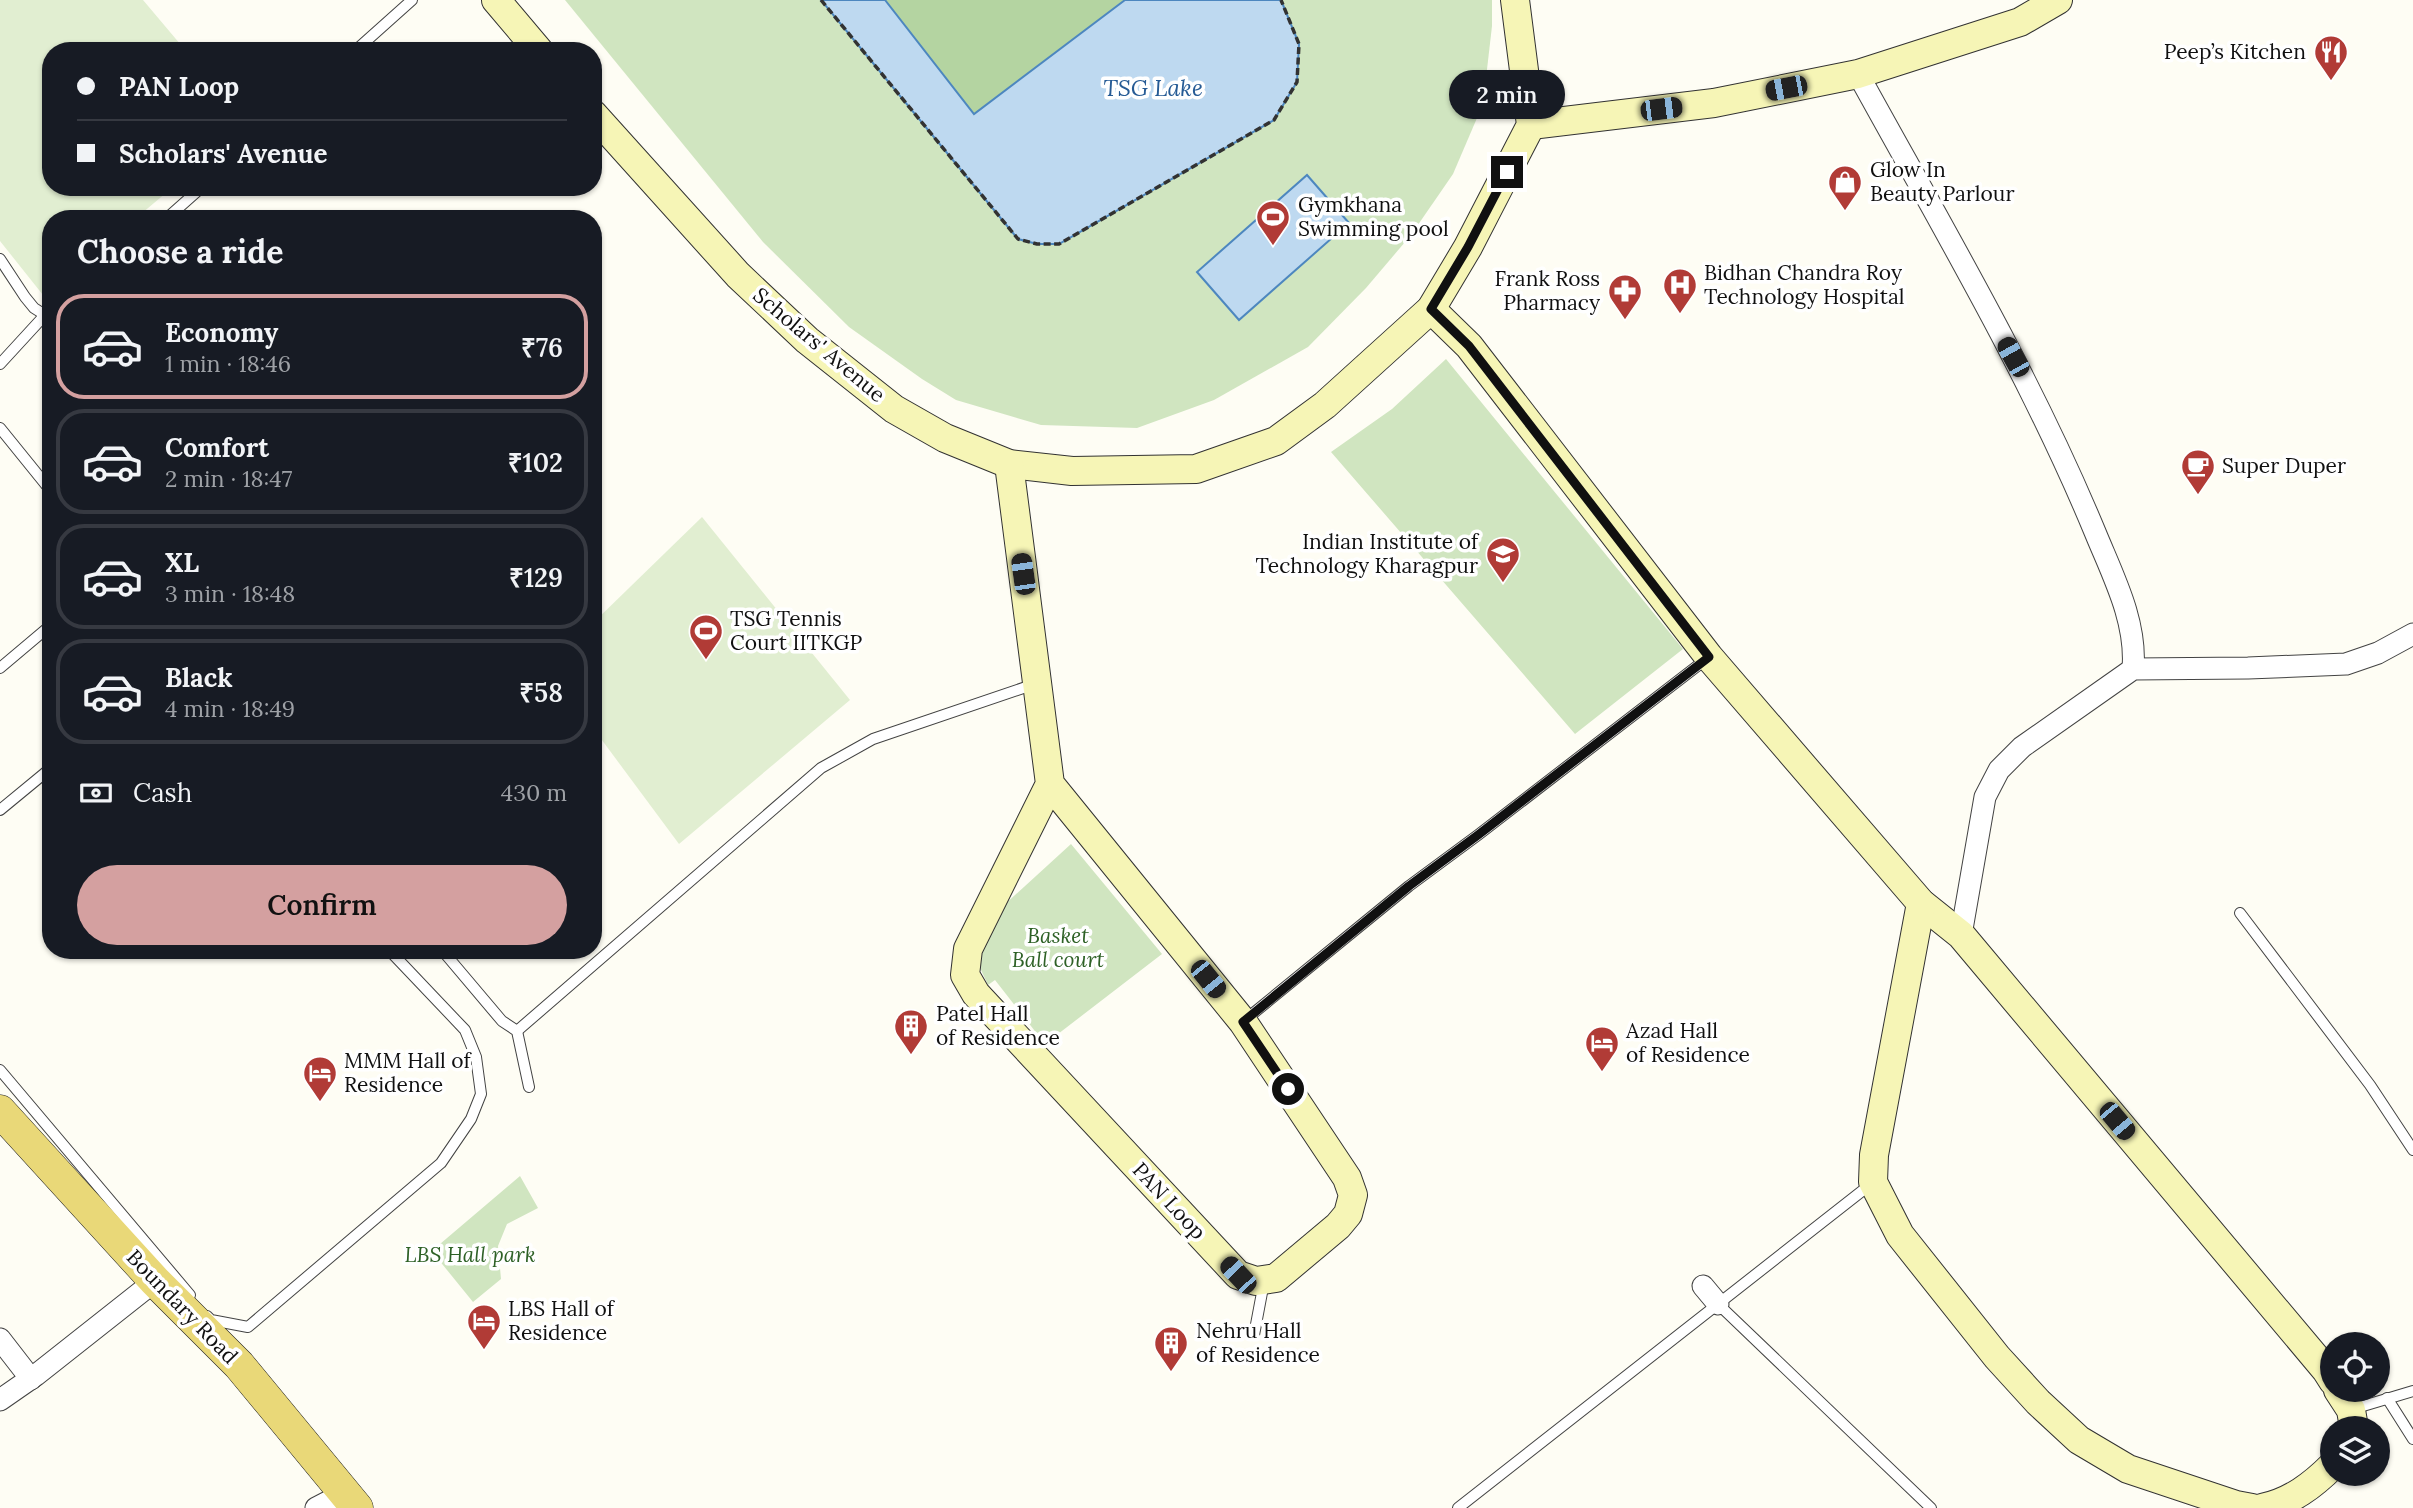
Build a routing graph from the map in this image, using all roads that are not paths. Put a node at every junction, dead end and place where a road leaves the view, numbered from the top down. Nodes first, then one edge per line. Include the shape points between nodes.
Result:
1 (412, 0) edge
2 (496, 0) edge
3 (1515, 0) edge
4 (2058, 0) edge
5 (365, 42) edge
6 (531, 42) edge
7 (1858, 74) junction
8 (602, 124) edge
9 (1531, 125) junction
10 (192, 196) edge
11 (176, 210) edge
12 (0, 259) edge
13 (1431, 309) junction
14 (42, 311) edge
15 (42, 320) edge
16 (0, 364) edge
17 (0, 428) edge
18 (1009, 464) junction
19 (42, 480) edge
20 (42, 633) edge
21 (2413, 634) edge
22 (1709, 657) junction
23 (0, 668) edge
24 (2133, 669) junction
25 (1037, 683) junction
26 (42, 775) edge
27 (1051, 784) junction
28 (0, 810) edge
29 (1921, 903) junction
30 (2240, 913) dead end
31 (1961, 935) junction
32 (602, 957) edge
33 (398, 959) edge
34 (450, 959) edge
35 (600, 959) edge
36 (1243, 1022) junction
37 (517, 1031) junction
38 (0, 1070) edge
39 (529, 1087) dead end
40 (0, 1111) edge
41 (2413, 1150) edge
42 (1873, 1182) junction
43 (1264, 1280) junction
44 (155, 1281) junction
45 (1703, 1286) dead end
46 (193, 1299) dead end
47 (1718, 1304) junction
48 (202, 1310) dead end
49 (1254, 1335) dead end
50 (0, 1339) edge
51 (2320, 1363) edge
52 (31, 1379) junction
53 (2413, 1391) edge
54 (2390, 1397) edge
55 (0, 1400) edge
56 (2373, 1402) edge
57 (2390, 1402) edge
58 (2348, 1409) edge
59 (2413, 1439) edge
60 (2320, 1478) edge
61 (351, 1501) edge
62 (316, 1508) edge
63 (1458, 1508) edge
64 (1931, 1508) edge
65 (2252, 1508) edge
66 (2262, 1508) edge

1 - 5 lane
2 - 6 street
3 - 9 street
4 - 7 street via 2020,22
7 - 9 street via 1714,103
7 - 24 street via 2069,468 2131,628
8 - 18 street, Scholars' Avenue via 738,275 807,341 894,409 945,438
9 - 13 street, Scholars' Avenue
10 - 11 lane
12 - 14 lane via 25,298
13 - 18 street, Scholars' Avenue via 1325,405 1276,441 1196,469 1072,471
13 - 22 street via 1469,346
15 - 16 lane
17 - 19 lane
18 - 25 street
20 - 23 lane
21 - 24 street via 2346,664
22 - 29 street
22 - 36 lane via 1409,886
24 - 31 street via 2022,747 1999,770 1985,797
25 - 27 street
25 - 32 lane via 873,739 821,768
26 - 28 lane
27 - 36 street
27 - 43 street, PAN Loop via 968,949 965,975 976,994 1238,1275
29 - 31 street
29 - 42 street via 1874,1155
30 - 41 lane via 2370,1085
31 - 51 street
33 - 48 lane via 465,1030 476,1058 481,1094 471,1119 441,1163 248,1327 211,1320
34 - 37 lane via 502,1021
35 - 37 lane
36 - 43 street via 1347,1178 1353,1195 1348,1214 1338,1226 1276,1278
37 - 39 lane
38 - 46 lane
40 - 44 main road, Boundary Road
42 - 47 lane
42 - 65 street via 1907,1244 1997,1357 2079,1440 2128,1469
43 - 49 lane
44 - 52 street
44 - 61 main road, Boundary Road via 239,1365
45 - 47 street
47 - 63 lane
47 - 64 lane
50 - 52 street
52 - 55 street
53 - 54 lane
56 - 58 lane
57 - 59 lane
60 - 66 street via 2275,1506
61 - 62 street

